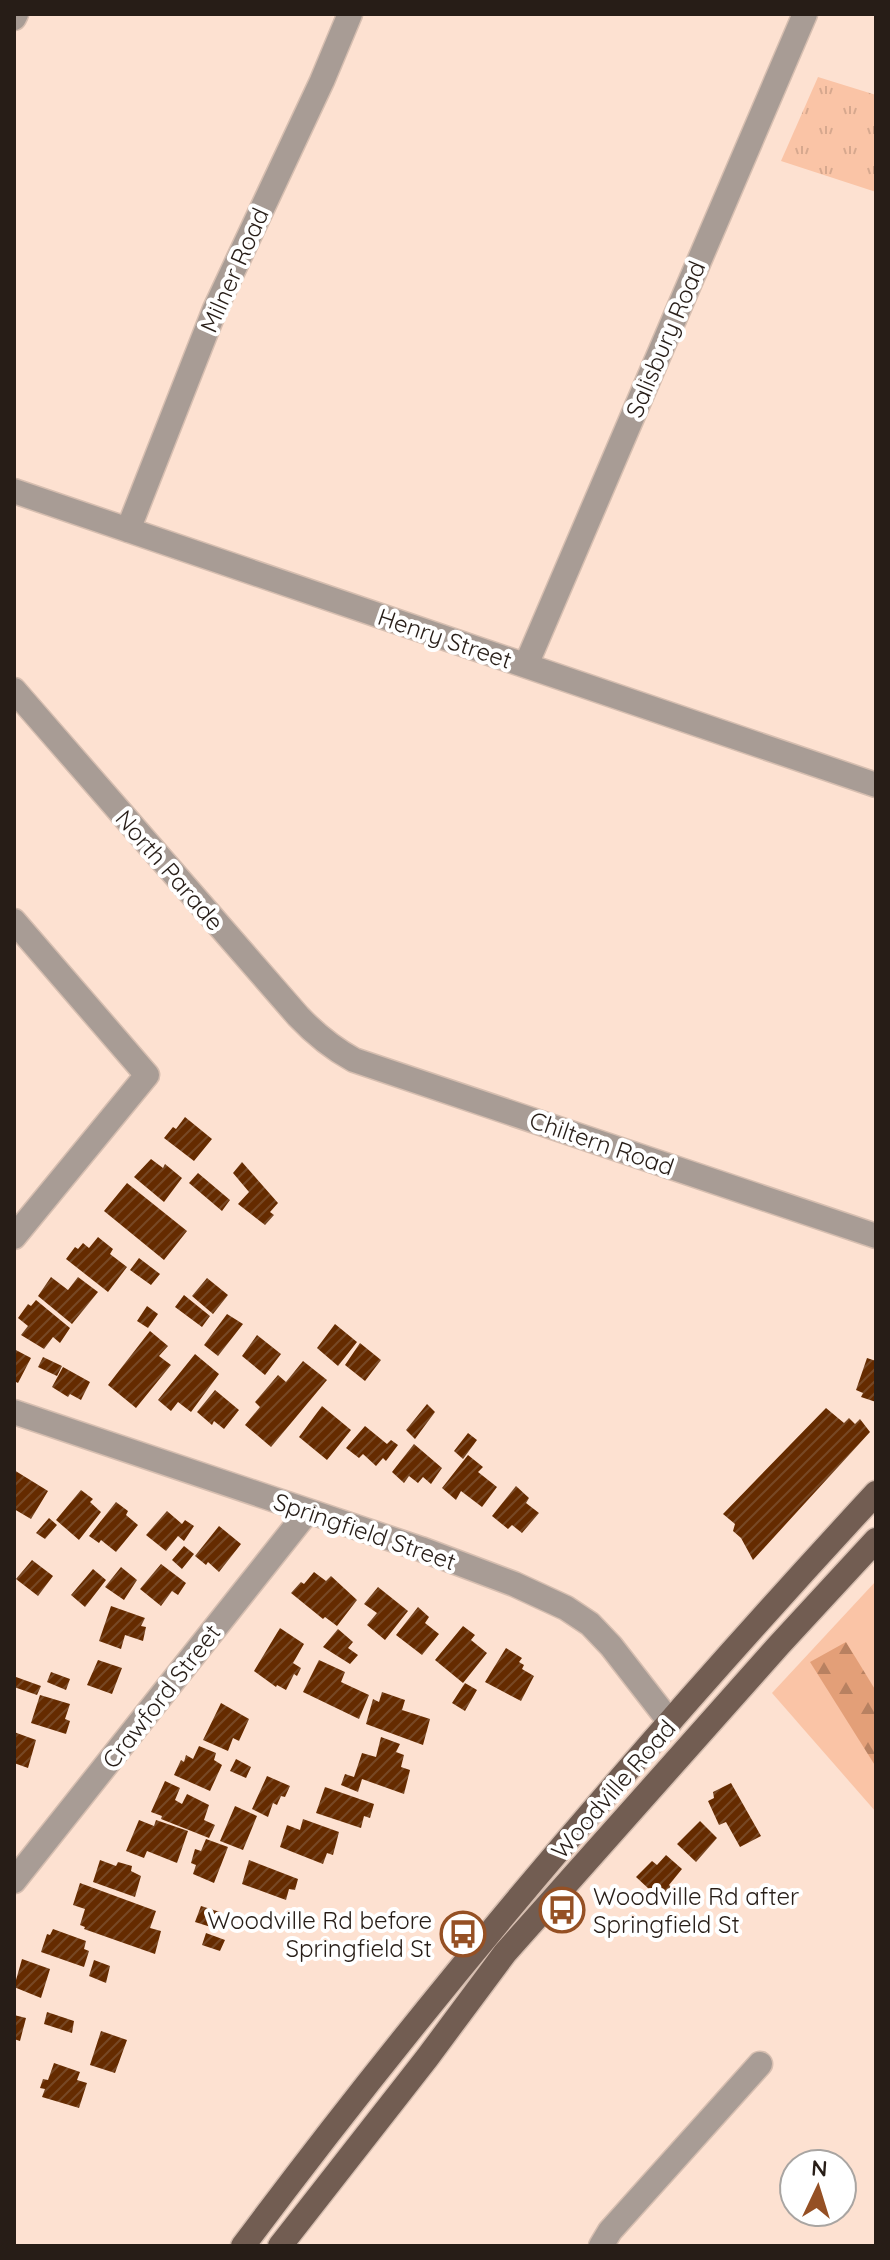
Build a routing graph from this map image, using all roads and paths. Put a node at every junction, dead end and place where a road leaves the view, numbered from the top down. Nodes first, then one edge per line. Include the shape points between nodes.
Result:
1 (350, 14) edge
2 (805, 14) edge
3 (14, 491) edge
4 (128, 530) junction
5 (526, 665) junction
6 (14, 690) edge
7 (876, 785) edge
8 (14, 921) edge
9 (331, 1046) joint
10 (876, 1236) edge
11 (14, 1237) edge
12 (14, 1412) edge
13 (876, 1493) edge
14 (308, 1511) junction
15 (876, 1540) edge
16 (670, 1722) junction
17 (14, 1881) edge
18 (760, 2064) dead end
19 (243, 2246) edge
20 (280, 2246) edge
21 (601, 2246) edge

1 - 4 street, Milner Road via 215,309
2 - 5 street, Salisbury Road
3 - 4 street, Henry Street
4 - 5 street, Henry Street
5 - 7 street, Henry Street
6 - 9 street, North Parade via 298,1016
8 - 11 street via 147,1075
9 - 10 street, Chiltern Road via 354,1060
12 - 14 street, Springfield Street
13 - 16 main road, Woodville Road
14 - 16 street, Springfield Street via 483,1571 566,1608 611,1646
14 - 17 street, Crawford Street
15 - 20 main road, Woodville Road via 505,1953
16 - 19 main road, Woodville Road via 332,2126
18 - 21 street

